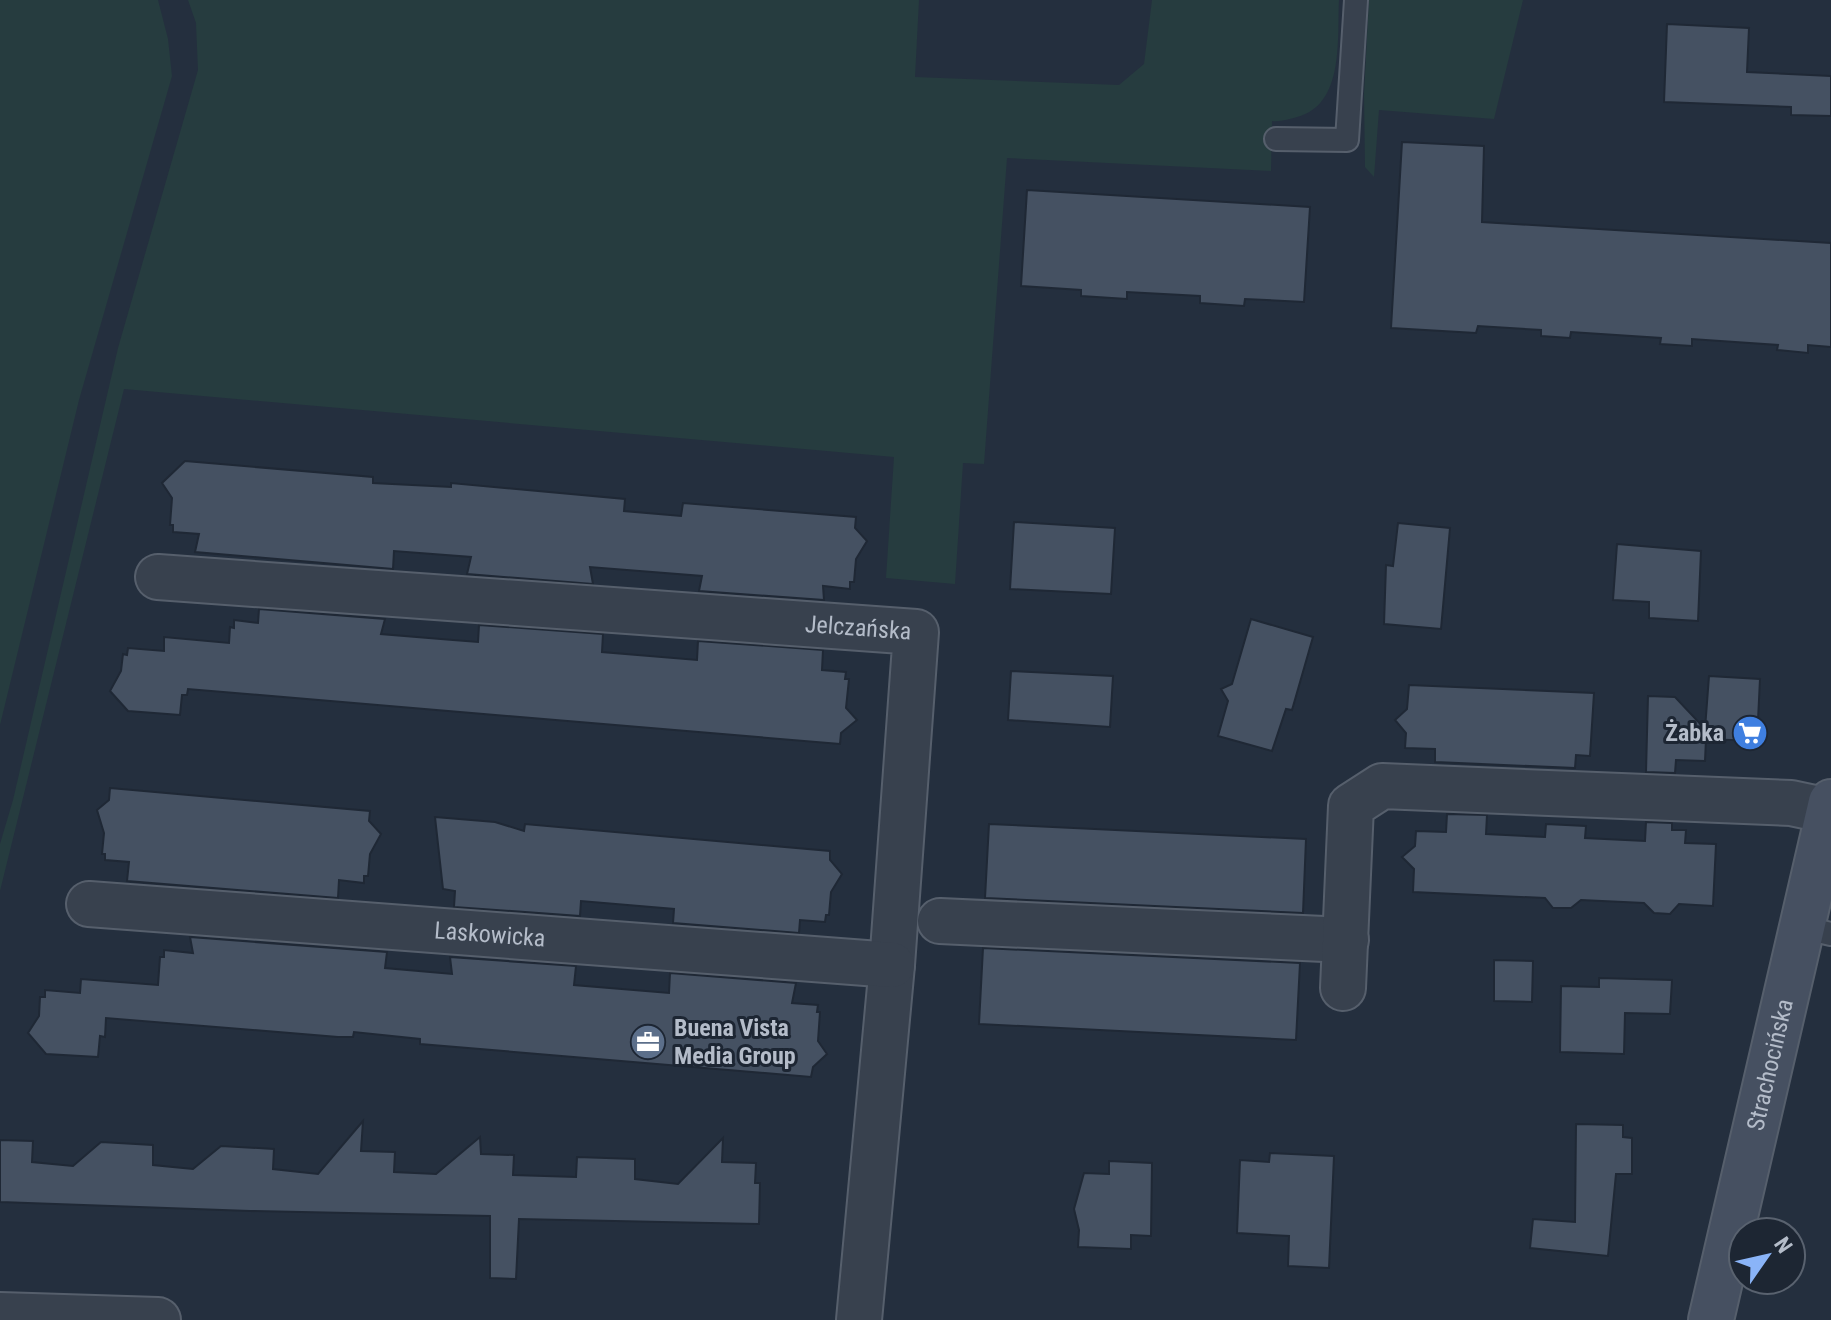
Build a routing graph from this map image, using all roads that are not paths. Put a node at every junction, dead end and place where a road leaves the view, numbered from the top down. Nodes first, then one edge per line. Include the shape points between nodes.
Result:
1 (1356, 0) edge
2 (1276, 139) dead end
3 (158, 577) dead end
4 (1830, 807) edge
5 (89, 904) dead end
6 (940, 921) dead end
7 (1816, 930) edge
8 (1346, 940) junction
9 (892, 965) junction
10 (1343, 988) dead end
11 (0, 1315) edge
12 (158, 1320) edge
13 (859, 1320) edge
14 (1711, 1320) edge

1 - 2 lane via 1347,140
3 - 9 street, Jelczańska via 916,632
4 - 7 main road, Strachocińska
4 - 8 street, Strachocińska via 1382,786 1351,806
5 - 9 street, Laskowicka
6 - 8 street
7 - 14 main road, Strachocińska
8 - 10 street
9 - 13 street, Jelczańska
11 - 12 street

